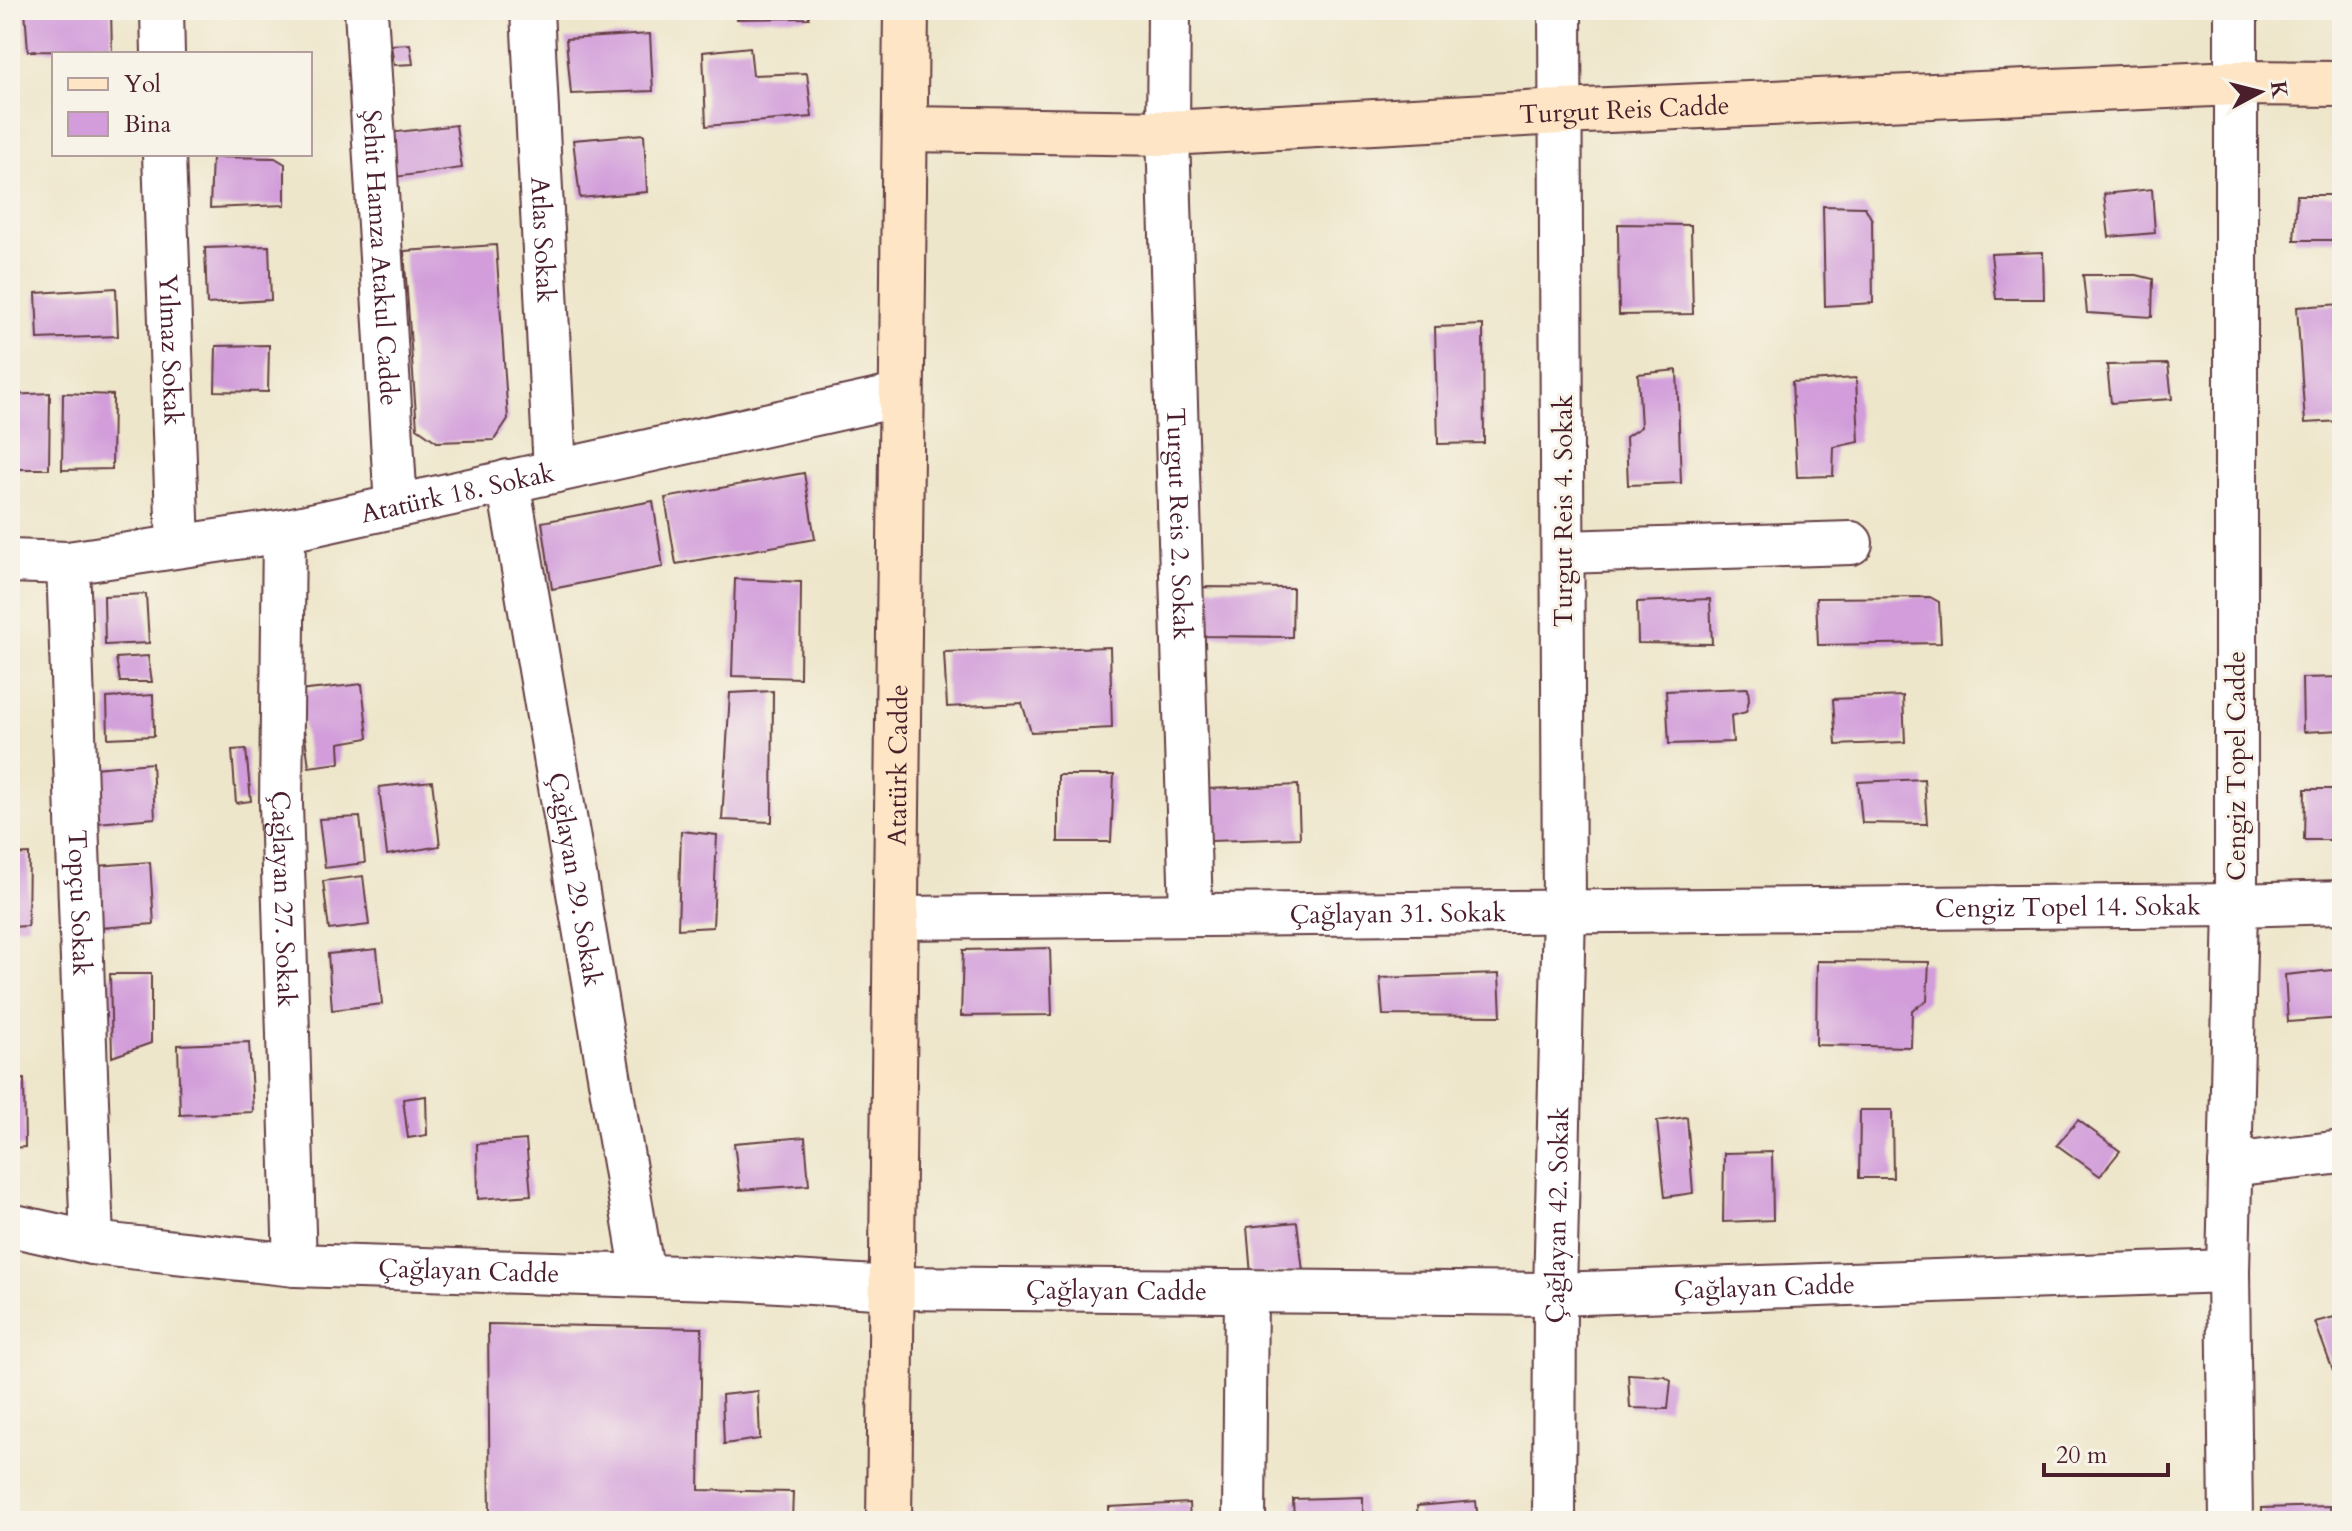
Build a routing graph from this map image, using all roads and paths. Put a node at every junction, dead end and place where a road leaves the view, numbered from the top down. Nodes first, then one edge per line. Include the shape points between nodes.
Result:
1 (162, 10) edge
2 (366, 10) edge
3 (532, 10) edge
4 (906, 10) edge
5 (1169, 10) edge
6 (1560, 10) edge
7 (2236, 10) edge
8 (163, 52) edge
9 (2236, 83) junction
10 (2342, 84) edge
11 (1562, 112) junction
12 (905, 129) junction
13 (1168, 133) junction
14 (164, 156) edge
15 (902, 395) junction
16 (555, 471) junction
17 (508, 481) junction
18 (396, 506) junction
19 (284, 531) junction
20 (1851, 543) dead end
21 (178, 545) junction
22 (1563, 552) junction
23 (10, 561) edge
24 (68, 563) junction
25 (2342, 902) edge
26 (2236, 905) junction
27 (1900, 908) joint
28 (1564, 910) junction
29 (1191, 913) junction
30 (896, 918) junction
31 (2342, 1152) edge
32 (2230, 1165) junction
33 (10, 1225) edge
34 (92, 1243) junction
35 (295, 1265) junction
36 (2228, 1271) junction
37 (643, 1275) junction
38 (892, 1288) junction
39 (1246, 1291) junction
40 (1555, 1294) junction
41 (889, 1521) edge
42 (1244, 1521) edge
43 (1554, 1521) edge
44 (2231, 1521) edge

1 - 8 street
2 - 18 street, Şehit Hamza Atakul Cadde
3 - 16 street, Atlas Sokak
4 - 12 main road, Atatürk Cadde
5 - 13 street, Turgut Reis 2. Sokak
6 - 11 street, Turgut Reis 4. Sokak
7 - 9 street, Cengiz Topel Cadde
9 - 10 main road, Turgut Reis Cadde
9 - 11 main road, Turgut Reis Cadde
9 - 26 street, Cengiz Topel Cadde
11 - 13 main road, Turgut Reis Cadde
11 - 22 street, Turgut Reis 4. Sokak
12 - 13 main road, Turgut Reis Cadde
12 - 15 main road, Atatürk Cadde
13 - 29 street, Turgut Reis 2. Sokak
14 - 21 street, Yılmaz Sokak
15 - 16 street, Atatürk 18. Sokak
15 - 30 main road, Atatürk Cadde
16 - 17 street, Atatürk 18. Sokak
17 - 18 street, Atatürk 18. Sokak
17 - 37 street, Çağlayan 29. Sokak
18 - 19 street, Atatürk 18. Sokak
19 - 21 street, Atatürk 18. Sokak
19 - 35 street, Çağlayan 27. Sokak via 281,804
20 - 22 street
21 - 24 street, Atatürk 18. Sokak
22 - 28 street, Turgut Reis 4. Sokak
23 - 24 street, Atatürk 18. Sokak
24 - 34 street, Topçu Sokak
25 - 26 street, Cengiz Topel 14. Sokak
26 - 27 street, Cengiz Topel 14. Sokak
26 - 32 street, Cengiz Topel Cadde
27 - 28 street, Çağlayan 31. Sokak
28 - 29 street, Çağlayan 31. Sokak
28 - 40 street, Çağlayan 42. Sokak
29 - 30 street, Çağlayan 31. Sokak
30 - 38 main road, Atatürk Cadde
31 - 32 street
32 - 36 street, Cengiz Topel Cadde
33 - 34 street, Çağlayan Cadde
34 - 35 street, Çağlayan Cadde
35 - 37 street, Çağlayan Cadde
36 - 40 street, Çağlayan Cadde
36 - 44 street, Cengiz Topel Cadde
37 - 38 street, Çağlayan Cadde
38 - 39 street, Çağlayan Cadde
38 - 41 main road, Atatürk Cadde
39 - 40 street, Çağlayan Cadde
39 - 42 street
40 - 43 street, Çağlayan 42. Sokak

